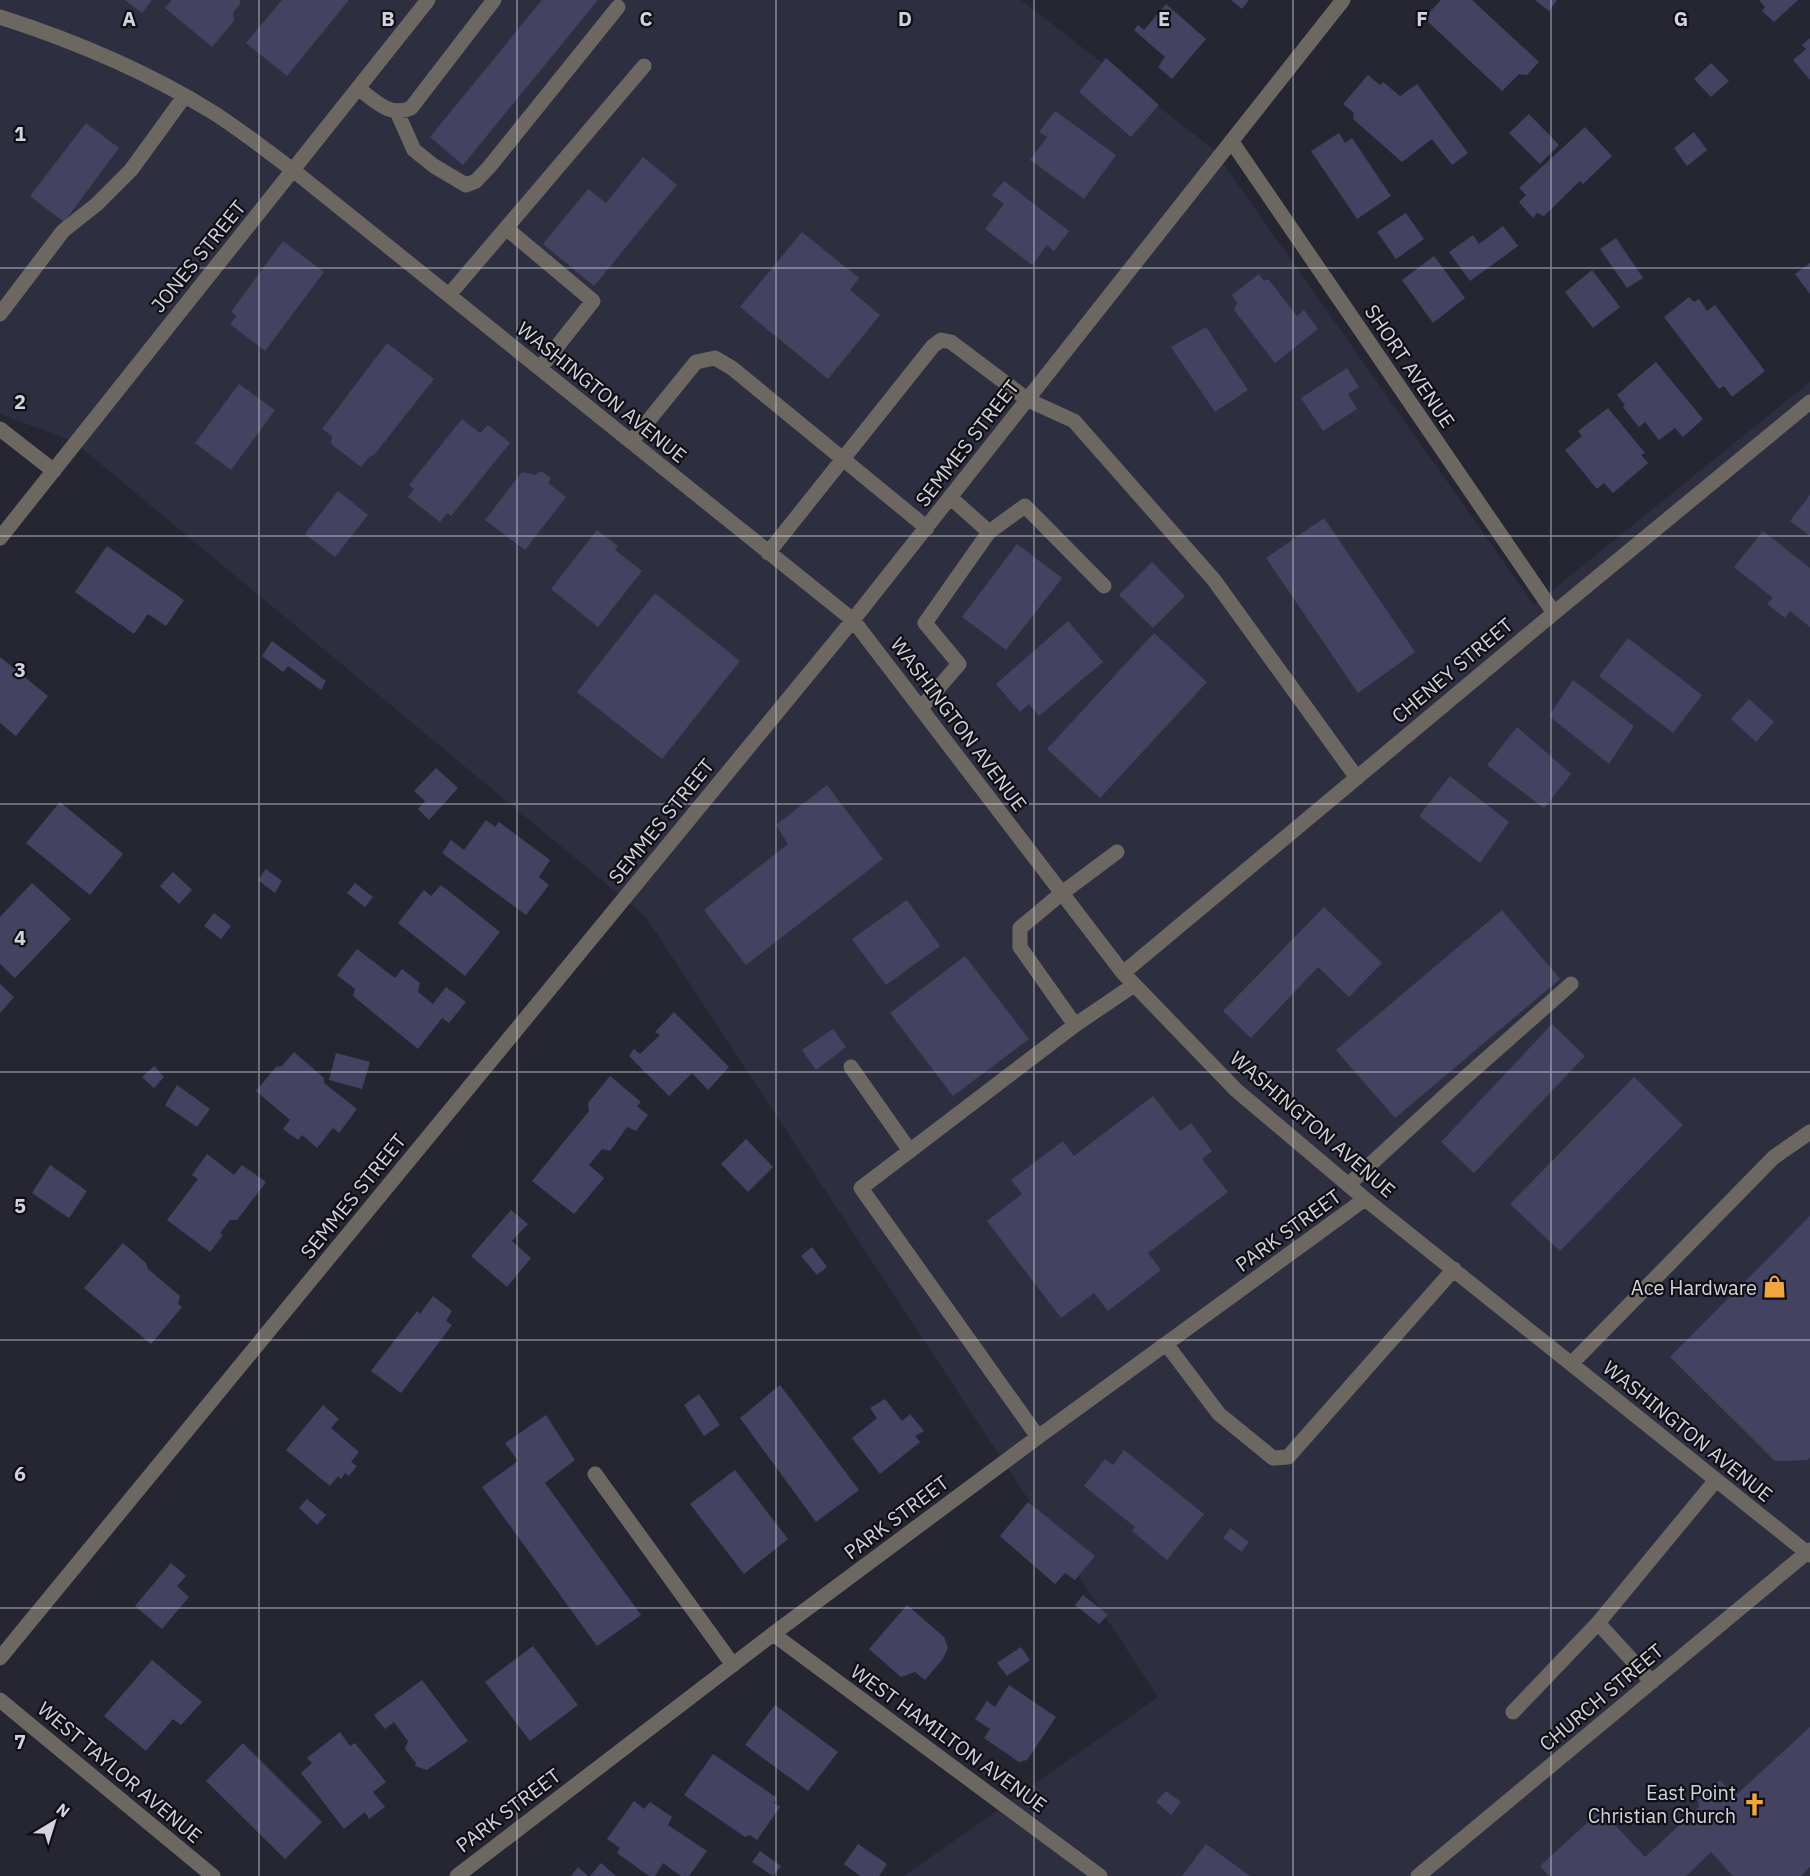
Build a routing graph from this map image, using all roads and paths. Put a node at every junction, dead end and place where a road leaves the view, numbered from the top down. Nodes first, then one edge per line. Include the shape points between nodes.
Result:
1 (428, 0) edge
2 (494, 0) edge
3 (1343, 0) edge
4 (618, 8) dead end
5 (0, 17) edge
6 (644, 66) dead end
7 (358, 88) junction
8 (184, 96) junction
9 (397, 112) junction
10 (1232, 142) junction
11 (293, 170) junction
12 (506, 228) junction
13 (449, 295) junction
14 (0, 314) edge
15 (540, 368) junction
16 (1028, 400) junction
17 (1810, 402) edge
18 (0, 429) edge
19 (631, 442) junction
20 (843, 459) junction
21 (54, 471) junction
22 (950, 497) junction
23 (927, 528) junction
24 (990, 532) junction
25 (0, 538) edge
26 (768, 553) junction
27 (1104, 586) dead end
28 (1554, 613) junction
29 (853, 620) junction
30 (921, 708) junction
31 (1357, 778) junction
32 (1117, 852) dead end
33 (1062, 893) junction
34 (1123, 973) junction
35 (1571, 984) dead end
36 (1134, 985) junction
37 (1076, 1025) junction
38 (851, 1067) dead end
39 (1810, 1131) edge
40 (910, 1150) junction
41 (1348, 1185) junction
42 (1365, 1199) junction
43 (1454, 1269) junction
44 (1167, 1345) junction
45 (1571, 1364) junction
46 (1038, 1437) junction
47 (595, 1474) dead end
48 (1716, 1480) junction
49 (1809, 1553) edge
50 (1598, 1623) junction
51 (773, 1634) junction
52 (0, 1658) edge
53 (733, 1665) junction
54 (1652, 1682) junction
55 (0, 1700) edge
56 (1513, 1712) dead end
57 (213, 1876) edge
58 (457, 1876) edge
59 (1101, 1876) edge
60 (1418, 1876) edge

1 - 7 street, JONES STREET
2 - 9 street via 411,108
3 - 10 street, SEMMES STREET
4 - 9 street via 472,184 466,185 414,150
5 - 8 street, WASHINGTON AVENUE via 48,32 134,69
6 - 12 street
7 - 9 street
7 - 11 street, JONES STREET
8 - 11 street, WASHINGTON AVENUE
8 - 14 street via 131,170 63,231
10 - 16 street, SEMMES STREET
10 - 28 street, SHORT AVENUE
11 - 13 street, WASHINGTON AVENUE
11 - 21 street, JONES STREET
12 - 13 street
12 - 15 street via 593,301
13 - 15 street, WASHINGTON AVENUE
15 - 19 street, WASHINGTON AVENUE
16 - 20 street via 951,342 941,340
16 - 22 street, SEMMES STREET
16 - 31 street via 1074,422 1214,580
17 - 28 street, CHENEY STREET
18 - 21 street
19 - 20 street via 696,362 715,358
19 - 26 street, WASHINGTON AVENUE
20 - 23 street
20 - 26 street
21 - 25 street, JONES STREET
22 - 23 street, SEMMES STREET
22 - 24 street
23 - 29 street, SEMMES STREET
24 - 27 street via 1025,506
24 - 30 street via 925,622 959,664
26 - 29 street, WASHINGTON AVENUE
28 - 31 street, CHENEY STREET
29 - 30 street, WASHINGTON AVENUE
29 - 52 street, SEMMES STREET
30 - 33 street, WASHINGTON AVENUE
31 - 34 street, CHENEY STREET
32 - 33 street
33 - 34 street, WASHINGTON AVENUE
33 - 37 street via 1020,928 1020,947
34 - 36 street, WASHINGTON AVENUE
35 - 41 street
36 - 37 street
36 - 41 street, WASHINGTON AVENUE via 1236,1090
37 - 40 street
38 - 40 street
39 - 45 street via 1774,1157
40 - 46 street via 861,1188
41 - 42 street, WASHINGTON AVENUE
42 - 43 street, WASHINGTON AVENUE
42 - 44 street, PARK STREET
43 - 44 street via 1288,1457 1273,1458 1219,1414
43 - 45 street, WASHINGTON AVENUE
44 - 46 street, PARK STREET
45 - 48 street, WASHINGTON AVENUE
46 - 51 street, PARK STREET
47 - 53 street
48 - 49 street, WASHINGTON AVENUE
48 - 50 street
49 - 54 street, CHURCH STREET
50 - 54 street
50 - 56 street
51 - 53 street, PARK STREET
51 - 59 street, WEST HAMILTON AVENUE
53 - 58 street, PARK STREET
54 - 60 street, CHURCH STREET
55 - 57 street, WEST TAYLOR AVENUE

